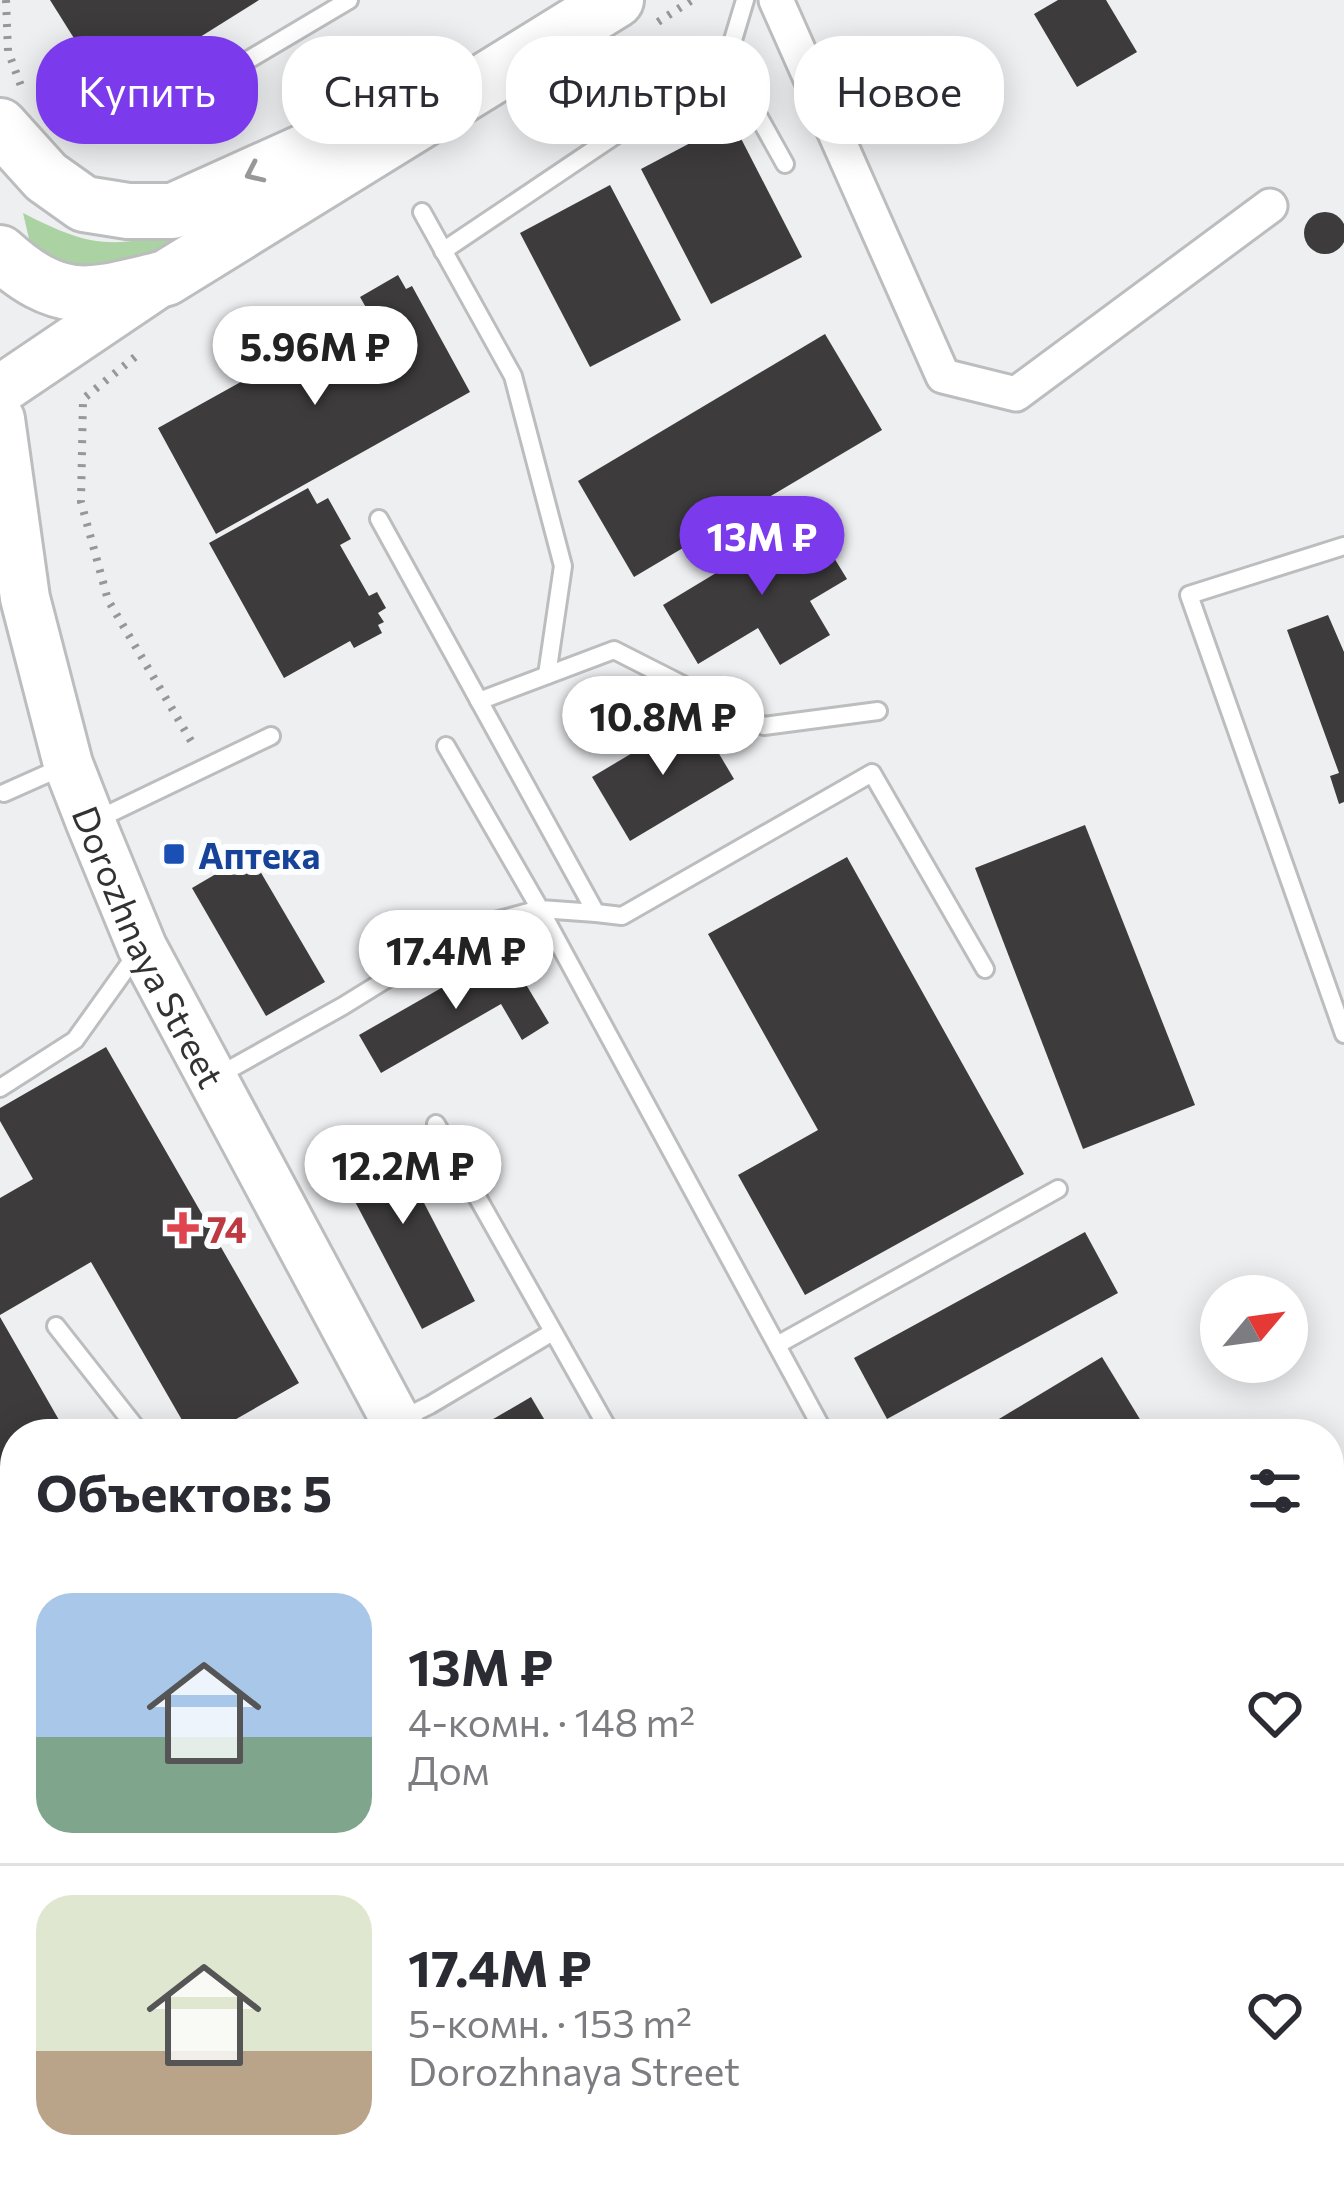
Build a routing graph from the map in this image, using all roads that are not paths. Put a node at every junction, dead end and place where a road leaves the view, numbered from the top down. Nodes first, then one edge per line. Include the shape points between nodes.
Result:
1 (349, 0) edge
2 (616, 0) edge
3 (745, 0) edge
4 (776, 0) edge
5 (559, 36) edge
6 (734, 36) edge
7 (258, 54) edge
8 (506, 67) edge
9 (506, 70) edge
10 (0, 126) edge
11 (770, 137) edge
12 (602, 144) edge
13 (785, 164) dead end
14 (1270, 206) dead end
15 (422, 212) dead end
16 (443, 251) junction
17 (0, 253) edge
18 (166, 278) junction
19 (0, 390) edge
20 (0, 419) edge
21 (379, 519) dead end
22 (1344, 546) edge
23 (13, 600) edge
24 (547, 674) junction
25 (479, 700) junction
26 (878, 711) dead end
27 (271, 736) dead end
28 (446, 746) dead end
29 (68, 764) junction
30 (4, 793) dead end
31 (91, 823) junction
32 (540, 909) junction
33 (596, 913) junction
34 (142, 946) junction
35 (985, 969) dead end
36 (1344, 1034) edge
37 (213, 1079) junction
38 (0, 1088) edge
39 (436, 1124) dead end
40 (1058, 1189) dead end
41 (56, 1326) dead end
42 (551, 1333) junction
43 (776, 1345) junction
44 (129, 1419) edge
45 (384, 1419) edge
46 (408, 1419) edge
47 (602, 1419) edge
48 (817, 1419) edge

1 - 7 lane
2 - 5 main road
3 - 6 lane
4 - 14 street via 943,376 1016,394
8 -> 10 main road via 173,211 84,204 46,177
9 - 18 main road
11 - 13 lane
12 - 16 lane
15 - 16 lane
16 - 24 lane via 513,376 563,566
17 - 18 main road via 31,281 86,297
18 - 19 main road
20 - 23 main road, Dorozhnaya Street
21 - 25 lane
22 - 36 lane via 1189,595
23 - 29 main road, Dorozhnaya Street
24 - 25 lane
24 - 26 lane via 614,650 764,726
25 - 33 lane
27 - 31 lane
28 - 32 lane
29 - 30 lane
29 - 31 main road, Dorozhnaya Street
31 - 34 main road, Dorozhnaya Street
32 - 33 lane
32 - 37 lane via 469,928
32 - 43 lane
33 - 35 lane via 622,916 872,773
34 - 37 main road, Dorozhnaya Street
34 - 38 lane via 75,1040
37 - 45 main road, Dorozhnaya Street
39 - 42 lane
40 - 43 lane
41 - 44 lane
42 - 46 lane
42 - 47 lane
43 - 48 lane

